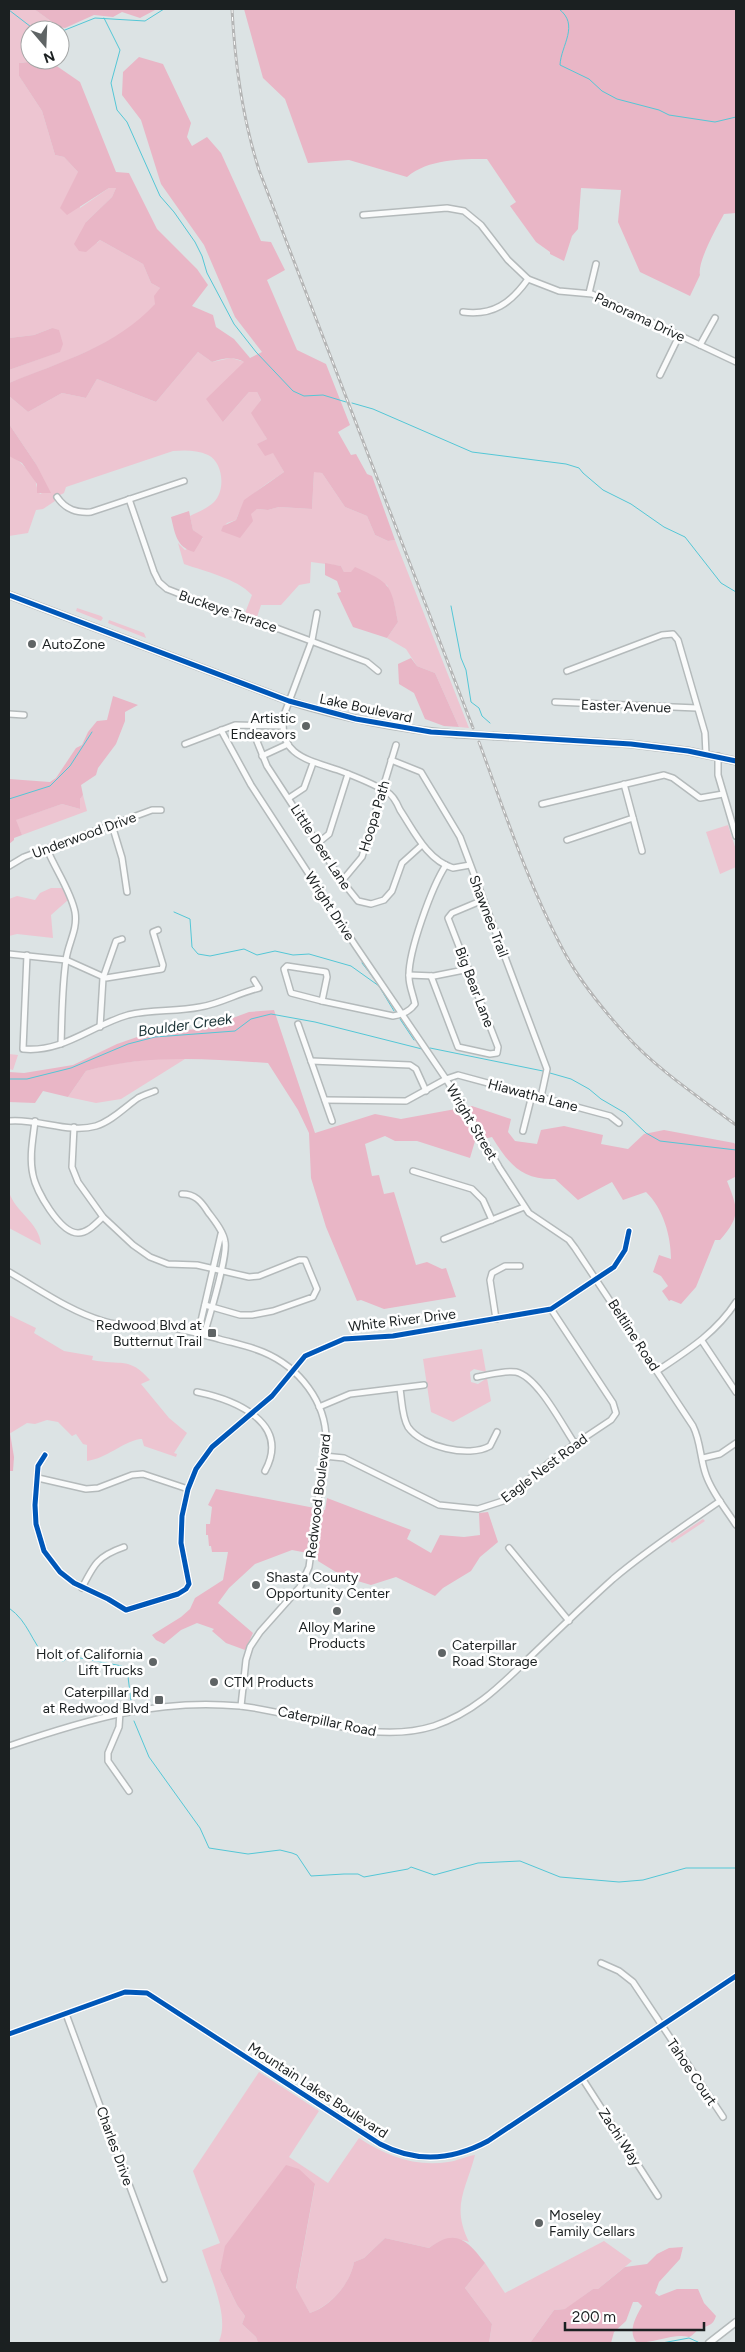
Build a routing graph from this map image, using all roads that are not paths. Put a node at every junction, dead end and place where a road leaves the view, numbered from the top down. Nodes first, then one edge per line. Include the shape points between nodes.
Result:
1 (363, 215) dead end
2 (596, 264) dead end
3 (528, 279) junction
4 (589, 293) junction
5 (463, 312) dead end
6 (715, 318) dead end
7 (680, 336) junction
8 (700, 345) junction
9 (736, 362) edge
10 (660, 375) dead end
11 (184, 481) dead end
12 (57, 497) dead end
13 (129, 499) junction
14 (9, 595) edge
15 (317, 613) dead end
16 (312, 640) junction
17 (378, 671) dead end
18 (567, 672) dead end
19 (289, 701) junction
20 (555, 702) dead end
21 (697, 708) junction
22 (9, 714) edge
23 (22, 715) dead end
24 (283, 726) junction
25 (222, 730) junction
26 (254, 734) dead end
27 (185, 744) dead end
28 (288, 744) junction
29 (396, 745) dead end
30 (706, 754) junction
31 (262, 756) junction
32 (718, 756) junction
33 (391, 760) junction
34 (736, 761) edge
35 (313, 763) junction
36 (348, 774) junction
37 (624, 784) junction
38 (382, 789) junction
39 (723, 794) junction
40 (289, 798) junction
41 (542, 804) dead end
42 (161, 810) dead end
43 (633, 818) junction
44 (112, 825) junction
45 (736, 836) edge
46 (567, 840) dead end
47 (318, 843) junction
48 (422, 845) junction
49 (47, 849) junction
50 (642, 851) dead end
51 (470, 864) junction
52 (446, 865) junction
53 (9, 866) edge
54 (342, 880) junction
55 (127, 892) dead end
56 (483, 900) junction
57 (158, 930) dead end
58 (122, 939) dead end
59 (9, 954) edge
60 (27, 955) junction
61 (66, 960) junction
62 (469, 970) junction
63 (409, 976) junction
64 (431, 976) junction
65 (103, 978) junction
66 (254, 980) dead end
67 (322, 1001) junction
68 (402, 1014) junction
69 (298, 1024) dead end
70 (100, 1027) junction
71 (61, 1044) junction
72 (312, 1061) junction
73 (446, 1079) junction
74 (155, 1091) dead end
75 (426, 1091) junction
76 (532, 1095) junction
77 (541, 1097) junction
78 (325, 1100) junction
79 (9, 1121) edge
80 (35, 1121) junction
81 (332, 1121) dead end
82 (619, 1123) dead end
83 (74, 1127) junction
84 (523, 1131) dead end
85 (498, 1166) joint
86 (413, 1171) dead end
87 (182, 1194) dead end
88 (524, 1207) junction
89 (103, 1217) junction
90 (492, 1220) junction
91 (629, 1231) dead end
92 (221, 1234) junction
93 (444, 1239) dead end
94 (520, 1266) dead end
95 (214, 1269) junction
96 (221, 1270) junction
97 (9, 1272) edge
98 (597, 1279) junction
99 (736, 1303) edge
100 (205, 1305) junction
101 (211, 1307) junction
102 (551, 1309) junction
103 (496, 1319) junction
104 (201, 1334) junction
105 (702, 1341) junction
106 (292, 1370) junction
107 (657, 1371) junction
108 (477, 1377) dead end
109 (424, 1385) dead end
110 (400, 1389) junction
111 (197, 1392) dead end
112 (736, 1392) edge
113 (319, 1407) junction
114 (251, 1412) junction
115 (497, 1432) dead end
116 (736, 1443) edge
117 (575, 1444) junction
118 (45, 1455) dead end
119 (324, 1456) junction
120 (703, 1458) junction
121 (265, 1471) dead end
122 (38, 1478) junction
123 (188, 1489) junction
124 (720, 1501) junction
125 (736, 1525) edge
126 (124, 1547) dead end
127 (509, 1548) dead end
128 (82, 1588) junction
129 (569, 1621) junction
130 (241, 1706) junction
131 (120, 1712) junction
132 (9, 1746) edge
133 (128, 1790) dead end
134 (601, 1963) dead end
135 (736, 1976) edge
136 (66, 2014) junction
137 (662, 2026) junction
138 (9, 2034) edge
139 (582, 2078) junction
140 (723, 2117) dead end
141 (658, 2196) dead end
142 (164, 2279) dead end
143 (736, 2322) edge
144 (709, 2343) edge

1 - 3 street, Panorama Drive via 447,208 464,211 481,224 508,260
2 - 4 street
3 - 4 street, Panorama Drive via 559,291
3 - 5 street via 510,301 498,309 479,314
4 - 7 street, Panorama Drive
6 - 8 street
7 - 8 street, Panorama Drive
7 - 10 street
8 - 9 street, Panorama Drive
11 - 13 street
12 - 13 street via 67,508 82,512
13 - 16 street, Buckeye Terrace via 156,577 167,589 257,624
14 - 19 main road, Lake Boulevard
15 - 16 street
16 - 17 street, Buckeye Terrace via 367,662
16 - 19 street
18 - 21 street via 662,635 673,634 678,640
19 - 24 street
19 - 30 main road, Lake Boulevard, bridge via 356,719 416,730 631,744
20 - 21 street, Easter Avenue
21 - 30 street via 706,735
22 - 23 street
24 - 25 street via 240,724
24 - 28 street
25 - 27 street
25 - 68 street, Wright Drive via 258,796
26 - 31 street, Little Deer Lane
28 - 31 street
28 - 35 street via 299,757
29 - 33 street, Hoopa Path
30 - 32 main road, Lake Boulevard
31 - 40 street, Little Deer Lane
32 - 34 main road, Lake Boulevard
32 - 39 street via 717,770
33 - 38 street, Hoopa Path
33 - 51 street, Shawnee Trail via 421,772 459,834
35 - 36 street
35 - 40 street via 304,788
36 - 38 street
36 - 47 street via 329,834
37 - 39 street via 668,776 700,798
37 - 41 street
37 - 43 street
38 - 48 street via 391,794
38 - 54 street, Hoopa Path via 362,857
39 - 45 street
40 - 47 street, Little Deer Lane
42 - 44 street, Underwood Drive via 152,810
43 - 46 street
43 - 50 street
44 - 49 street, Underwood Drive
44 - 55 street via 122,858
47 - 54 street, Little Deer Lane
48 - 52 street
48 - 54 street, Little Deer Lane via 402,863 392,891 380,902 358,901
49 - 53 street, Underwood Drive
49 - 61 street via 75,912 74,933
51 - 52 street via 457,868
51 - 56 street, Shawnee Trail
52 - 63 street via 434,886 411,958
56 - 62 street, Big Bear Lane via 452,913 448,918
56 - 77 street, Shawnee Trail via 547,1069
57 - 65 street via 153,932 163,965 160,971
58 - 65 street via 116,941
59 - 60 street
60 - 61 street
60 - 71 street via 23,1049
61 - 65 street
61 - 71 street
62 - 64 street
62 - 64 street, Big Bear Lane via 498,1052 490,1054 462,1049 457,1045
63 - 64 street
63 - 68 street via 414,1004
65 - 70 street
66 - 70 street via 259,988 210,1005 142,1012
67 - 67 street via 290,993 285,967 326,972
67 - 68 street via 389,1015
68 - 73 street, Wright Drive
69 - 72 street
70 - 71 street
72 - 75 street via 410,1065 416,1069
72 - 78 street
73 - 75 street
73 - 76 street, Hiawatha Lane via 460,1076
73 - 85 street, Wright Street
74 - 83 street via 139,1097 103,1123
75 - 78 street via 406,1101
76 - 77 street, Hiawatha Lane
76 - 84 street
77 - 82 street, Hiawatha Lane via 610,1116
78 - 81 street
79 - 80 street
80 - 83 street
80 - 89 street via 31,1150 33,1175 38,1190 58,1220 65,1229 78,1233 88,1230
83 - 89 street via 73,1172
85 - 88 street, Beltline Road
86 - 90 street via 472,1189 485,1203
87 - 92 street via 200,1200
88 - 90 street
88 - 98 street, Beltline Road via 539,1222 569,1240
89 - 95 street via 155,1260
90 - 93 street
91 - 98 street, White River Drive via 622,1256 614,1267
92 - 95 street
92 - 96 street via 225,1249
94 - 103 street via 505,1266 492,1273 490,1280
95 - 96 street
95 - 100 street
96 - 101 street
96 - 101 street via 249,1277 305,1260 317,1289 311,1297 252,1315
97 - 104 street, Redwood Boulevard via 95,1319
98 - 102 street, White River Drive
98 - 107 street, Beltline Road
99 - 105 street
100 - 101 street
100 - 104 street
101 - 104 street
102 - 103 street, White River Drive
102 - 117 street, Eagle Nest Road via 615,1410 611,1420
103 - 106 street, White River Drive via 394,1336 344,1338 304,1356
104 - 106 street, Redwood Boulevard via 262,1351
105 - 107 street
105 - 112 street
106 - 113 street, Redwood Boulevard via 302,1379
106 - 114 street, White River Drive via 278,1390
107 - 120 street, Beltline Road via 694,1426
108 - 117 street via 511,1372 528,1378
109 - 110 street
110 - 113 street via 350,1394
110 - 115 street via 409,1428 435,1444 460,1451 480,1450 490,1446
111 - 114 street
113 - 119 street, Redwood Boulevard via 326,1432
114 - 121 street via 272,1442 272,1455
114 - 123 street, White River Drive via 207,1452
116 - 120 street via 720,1454
117 - 119 street, Eagle Nest Road via 503,1501 478,1509 440,1505 344,1458
118 - 122 street via 39,1463
119 - 130 street, Redwood Boulevard via 309,1567 300,1586 250,1647
120 - 124 street, Beltline Road via 706,1476
122 - 123 street via 86,1489 143,1474
122 - 128 street via 35,1514 42,1546 60,1572
123 - 128 street, White River Drive via 181,1527 182,1552 189,1581 186,1589 129,1610
124 - 125 street, Beltline Road
124 - 129 street, Caterpillar Road via 638,1558
126 - 128 street via 97,1561
127 - 129 street
129 - 130 street, Caterpillar Road via 484,1700 453,1718 424,1728 398,1733 370,1732
130 - 131 street, Caterpillar Road via 177,1705
131 - 132 street, Caterpillar Road
131 - 133 street via 119,1727 108,1761
134 - 137 street, Tahoe Court via 633,1982
135 - 137 street, Mountain Lakes Boulevard
136 - 138 street, Mountain Lakes Boulevard
136 - 139 street, Mountain Lakes Boulevard via 125,1992 147,1993 380,2144 421,2157 451,2156 475,2148
136 - 142 street, Charles Drive
137 - 139 street, Mountain Lakes Boulevard
137 - 140 street, Tahoe Court
139 - 141 street, Zachi Way
143 - 144 main road

